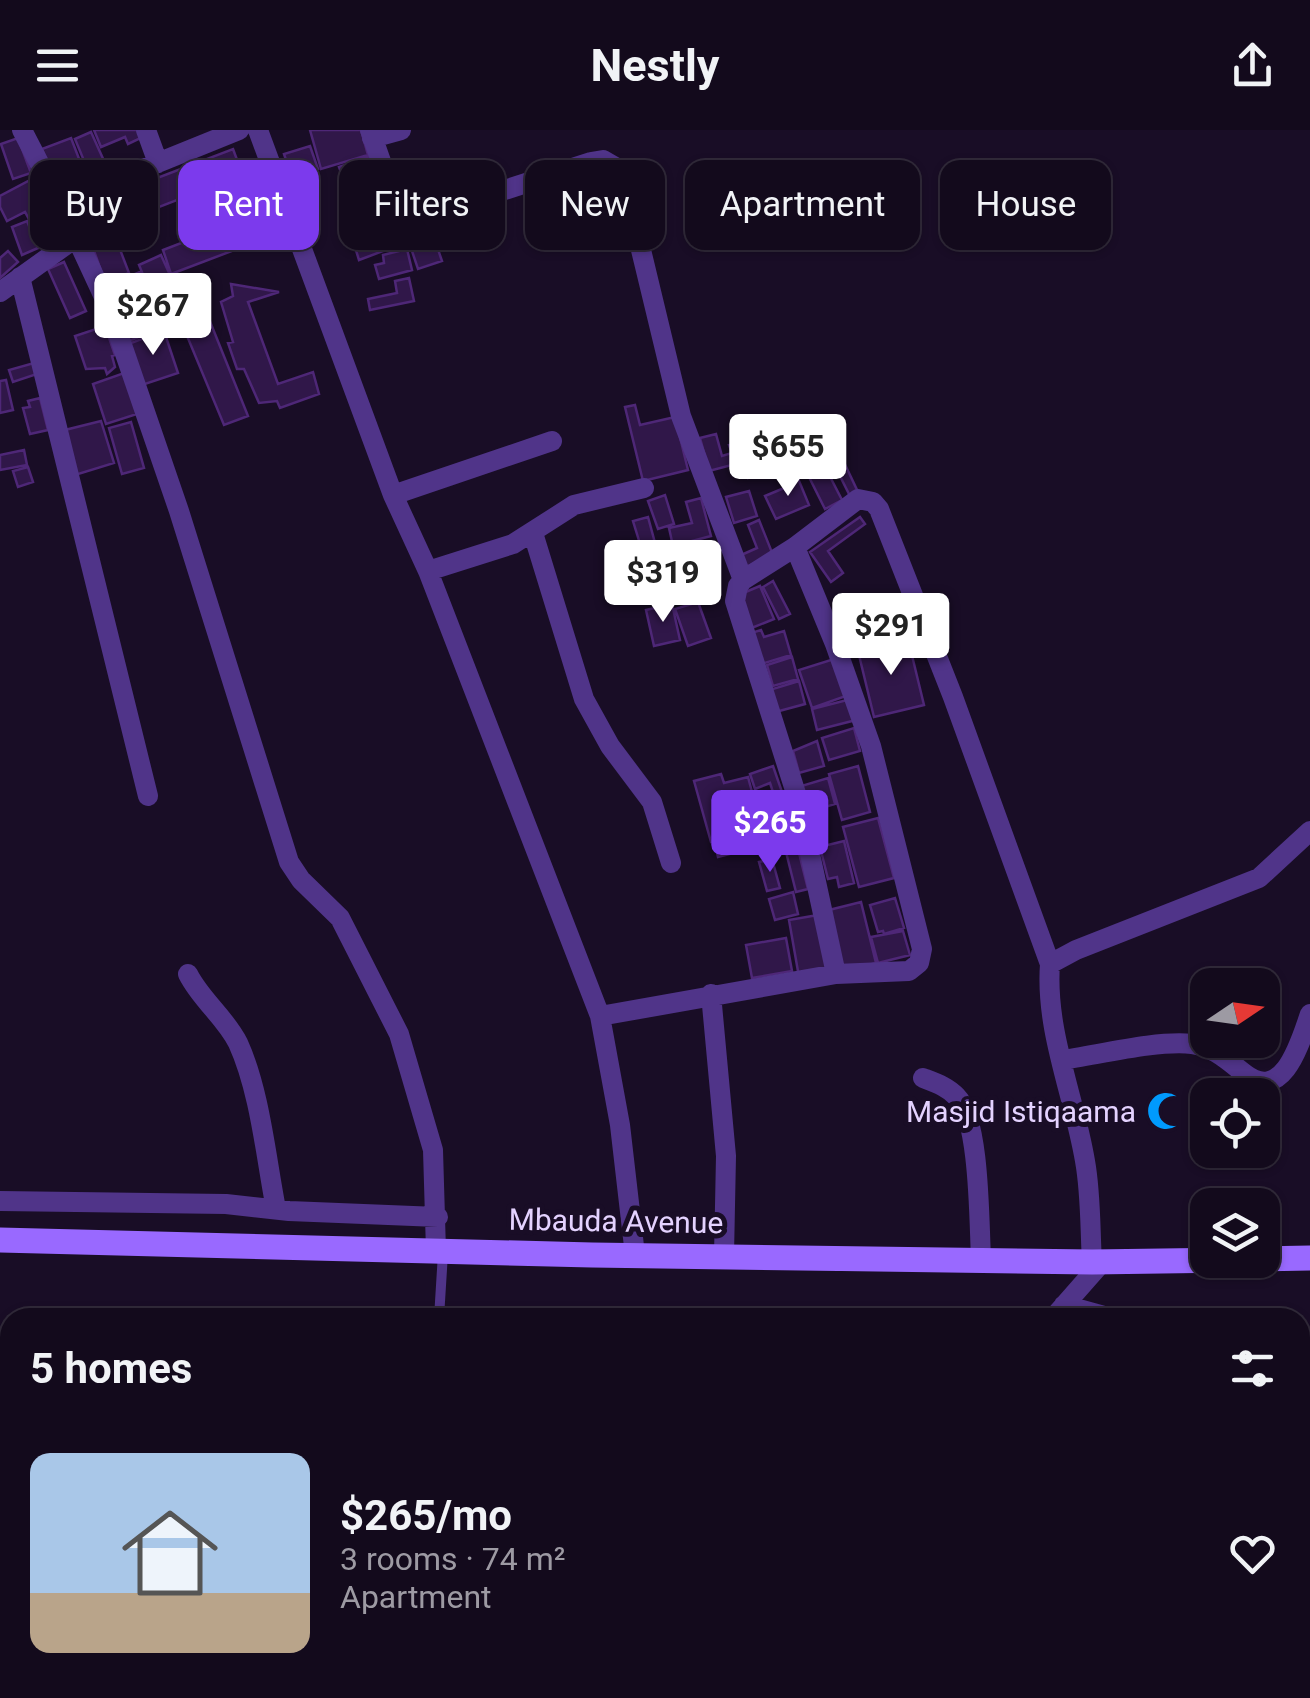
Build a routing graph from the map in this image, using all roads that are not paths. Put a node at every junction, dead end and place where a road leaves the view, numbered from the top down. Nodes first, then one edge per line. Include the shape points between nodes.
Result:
1 (22, 130) edge
2 (146, 130) edge
3 (239, 130) edge
4 (258, 130) edge
5 (400, 130) edge
6 (371, 134) edge
7 (38, 160) edge
8 (157, 160) edge
9 (158, 163) edge
10 (58, 250) edge
11 (82, 250) edge
12 (20, 277) junction
13 (0, 292) edge
14 (552, 441) dead end
15 (644, 488) dead end
16 (393, 495) junction
17 (533, 532) junction
18 (795, 547) junction
19 (428, 571) junction
20 (743, 580) junction
21 (148, 796) dead end
22 (1310, 831) edge
23 (671, 863) dead end
24 (1050, 964) junction
25 (188, 974) dead end
26 (836, 974) junction
27 (711, 994) junction
28 (1310, 1014) edge
29 (600, 1016) junction
30 (1062, 1060) junction
31 (924, 1078) dead end
32 (0, 1201) edge
33 (276, 1210) junction
34 (438, 1217) junction
35 (0, 1240) edge
36 (439, 1252) junction
37 (635, 1255) junction
38 (724, 1255) junction
39 (981, 1258) junction
40 (1310, 1258) edge
41 (1280, 1259) edge
42 (1190, 1260) edge
43 (1098, 1261) junction
44 (439, 1308) edge
45 (1060, 1308) edge

1 - 7 street
2 - 8 street
3 - 9 street
4 - 16 street
5 - 6 street
6 - 20 street via 397,207 415,219 590,162 603,160 622,171 681,416
10 - 12 street
11 - 34 street via 142,398 289,862 340,918 399,1034 433,1150
12 - 13 street
12 - 21 street
14 - 16 street
15 - 17 street via 574,505
16 - 19 street
17 - 19 street via 502,549
17 - 23 street via 584,699 652,802
18 - 20 street
18 - 24 street via 858,499 879,508
18 - 26 street via 871,746 922,949 909,970
19 - 29 street
20 - 26 street via 736,610 799,803
22 - 24 street via 1259,878
24 - 30 street via 1048,989
25 - 33 street via 239,1046
26 - 27 street
27 - 29 street
27 - 38 street via 726,1156
28 - 30 street via 1293,1060 1271,1080 1248,1078 1222,1056 1192,1044
29 - 37 street
30 - 43 street via 1086,1163
31 - 39 street via 960,1099 967,1114
32 - 33 street
33 - 34 street
34 - 36 street
35 - 36 street, Mbauda Avenue
36 - 37 street, Mbauda Avenue
36 - 44 lane
37 - 38 street, Mbauda Avenue
38 - 39 street, Mbauda Avenue
39 - 43 street, Mbauda Avenue
40 - 41 street
42 - 43 street, Mbauda Avenue
43 - 45 street

